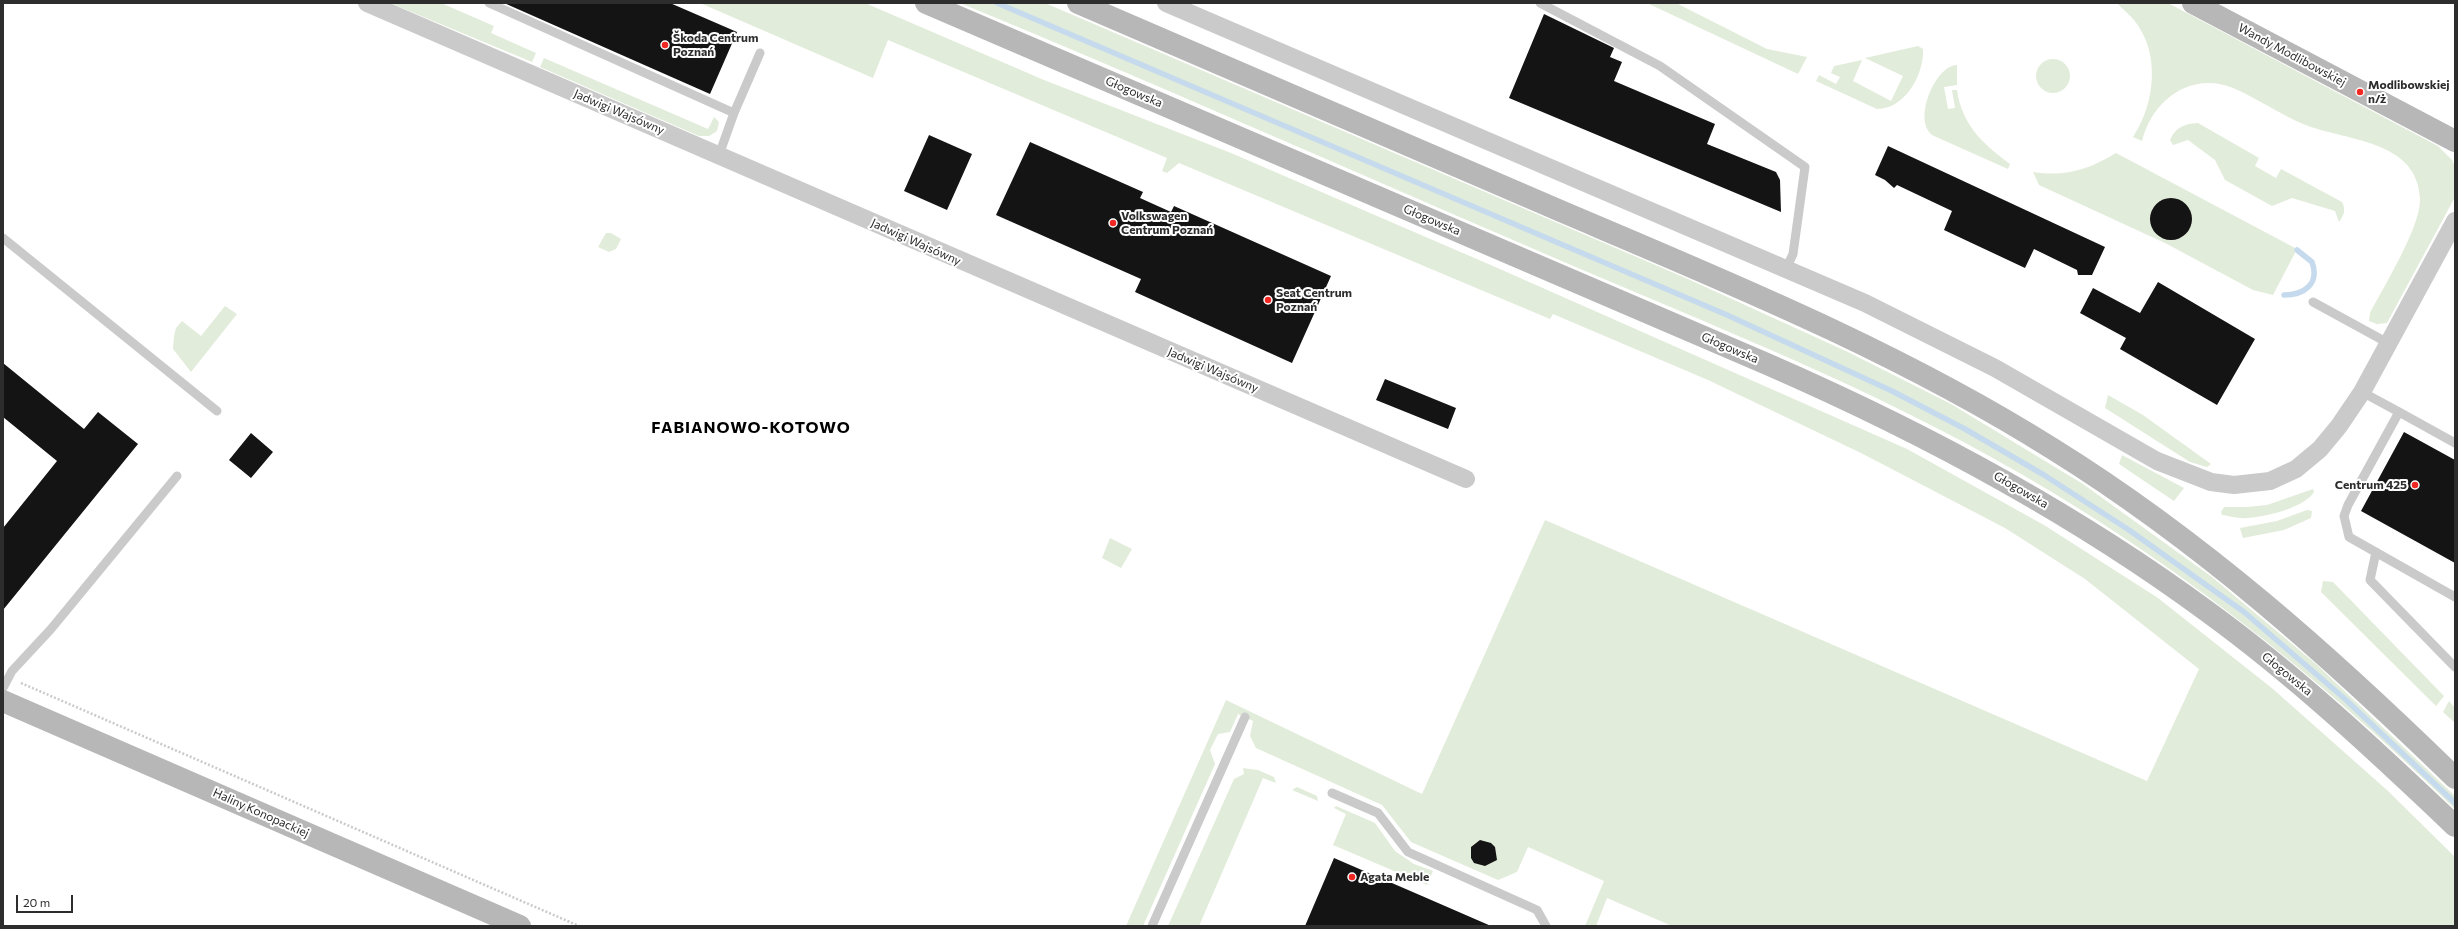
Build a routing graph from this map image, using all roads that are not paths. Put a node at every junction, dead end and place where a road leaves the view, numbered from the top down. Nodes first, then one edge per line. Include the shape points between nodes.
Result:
1 (367, 3) edge
2 (489, 3) edge
3 (926, 3) edge
4 (1078, 3) edge
5 (1166, 3) edge
6 (1540, 3) edge
7 (2193, 3) edge
8 (760, 53) dead end
9 (734, 113) junction
10 (2455, 142) edge
11 (719, 156) junction
12 (2455, 220) edge
13 (3, 238) edge
14 (1786, 269) junction
15 (2313, 302) dead end
16 (2388, 343) junction
17 (2362, 392) junction
18 (217, 411) dead end
19 (2398, 412) junction
20 (2455, 443) edge
21 (177, 476) dead end
22 (1466, 479) dead end
23 (2376, 552) junction
24 (2455, 597) edge
25 (2455, 667) edge
26 (3, 688) edge
27 (3, 701) edge
28 (1245, 717) dead end
29 (2455, 778) edge
30 (1332, 793) dead end
31 (2455, 826) edge
32 (520, 926) edge
33 (1152, 926) edge
34 (1546, 926) edge

1 - 11 street, Jadwigi Wajsówny
2 - 9 lane
3 - 31 main road, Głogowska via 1774,367 1951,450 2069,518 2210,613 2333,713
4 - 29 main road via 1751,292 1934,380 2053,449 2193,546 2324,654
5 - 14 street
6 - 14 lane via 1660,66 1805,167 1792,254
7 - 10 main road, Wandy Modlibowskiej
8 - 9 lane
9 - 11 lane
11 - 22 street, Jadwigi Wajsówny
12 - 16 street
13 - 18 lane
14 - 17 street via 1927,332 2045,396 2157,462 2211,482 2253,484 2270,481 2296,469 2330,438
15 - 16 lane
16 - 17 street
17 - 19 lane
19 - 20 lane
19 - 23 lane via 2344,516 2349,537
21 - 26 lane via 9,677
23 - 24 lane
23 - 25 lane via 2370,580
27 - 32 main road, Haliny Konopackiej
28 - 33 lane
30 - 34 lane via 1378,813 1408,852 1537,910

